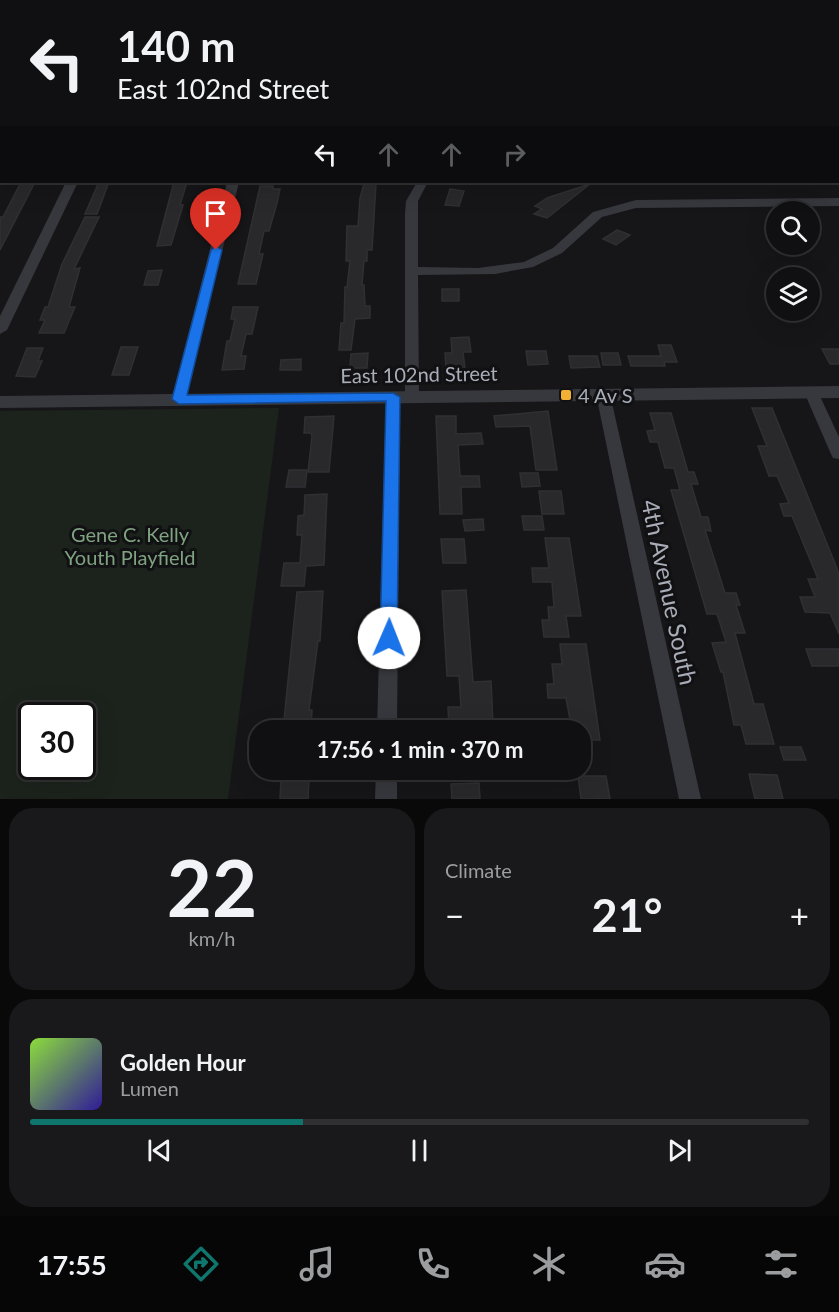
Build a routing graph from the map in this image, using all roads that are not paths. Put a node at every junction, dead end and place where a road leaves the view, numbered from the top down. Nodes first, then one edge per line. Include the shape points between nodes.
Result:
1 (72, 183) edge
2 (233, 183) edge
3 (421, 183) edge
4 (839, 202) edge
5 (411, 271) junction
6 (0, 330) edge
7 (811, 392) junction
8 (839, 392) edge
9 (603, 394) junction
10 (393, 397) junction
11 (412, 397) junction
12 (179, 399) junction
13 (0, 402) edge
14 (839, 454) edge
15 (387, 720) edge
16 (387, 780) edge
17 (386, 799) edge
18 (690, 799) edge

1 - 6 street
2 - 12 street
3 - 5 street via 412,201
4 - 5 street via 636,204 593,218 555,252 526,265 488,270
5 - 11 street
7 - 8 street, East 102nd Street
7 - 9 street, East 102nd Street
7 - 14 street
9 - 11 street, East 102nd Street
9 - 18 street, 4th Avenue South
10 - 11 street, East 102nd Street
10 - 12 street, East 102nd Street
10 - 15 street
12 - 13 street, East 102nd Street
16 - 17 street

